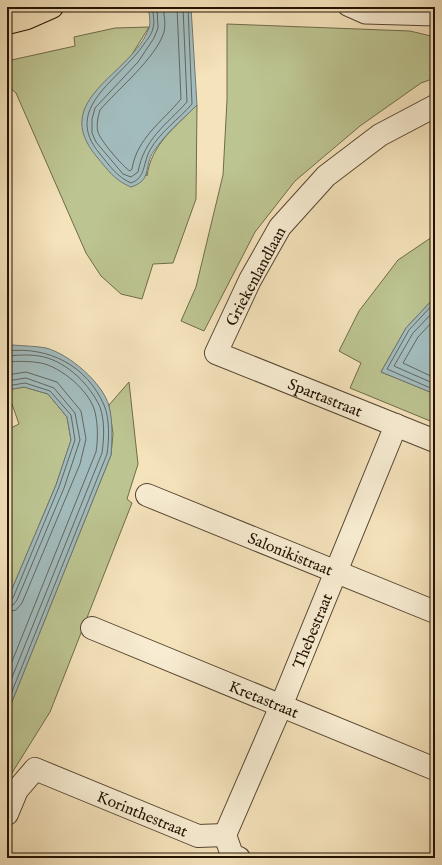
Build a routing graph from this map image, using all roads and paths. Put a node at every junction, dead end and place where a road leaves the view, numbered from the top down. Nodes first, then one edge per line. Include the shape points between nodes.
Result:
1 (52, 7) edge
2 (347, 7) edge
3 (435, 17) edge
4 (7, 23) edge
5 (435, 106) edge
6 (216, 352) joint
7 (396, 425) junction
8 (435, 441) edge
9 (147, 494) dead end
10 (336, 570) junction
11 (435, 612) edge
12 (92, 628) dead end
13 (281, 706) junction
14 (435, 769) edge
15 (7, 814) edge
16 (225, 835) junction
17 (239, 858) edge

1 - 4 main road
2 - 3 lane via 365,16
5 - 6 street, Griekenlandlaan via 380,135 338,166 285,221 250,280
6 - 7 street, Spartastraat
7 - 8 street, Spartastraat
7 - 10 street, Thebestraat
9 - 10 street, Salonikistraat
10 - 11 street, Salonikistraat
10 - 13 street, Thebestraat
12 - 13 street, Kretastraat
13 - 14 street, Kretastraat
13 - 16 street, Thebestraat
15 - 16 street, Korinthestraat via 17,790 35,769 198,836
16 - 17 street via 232,855

